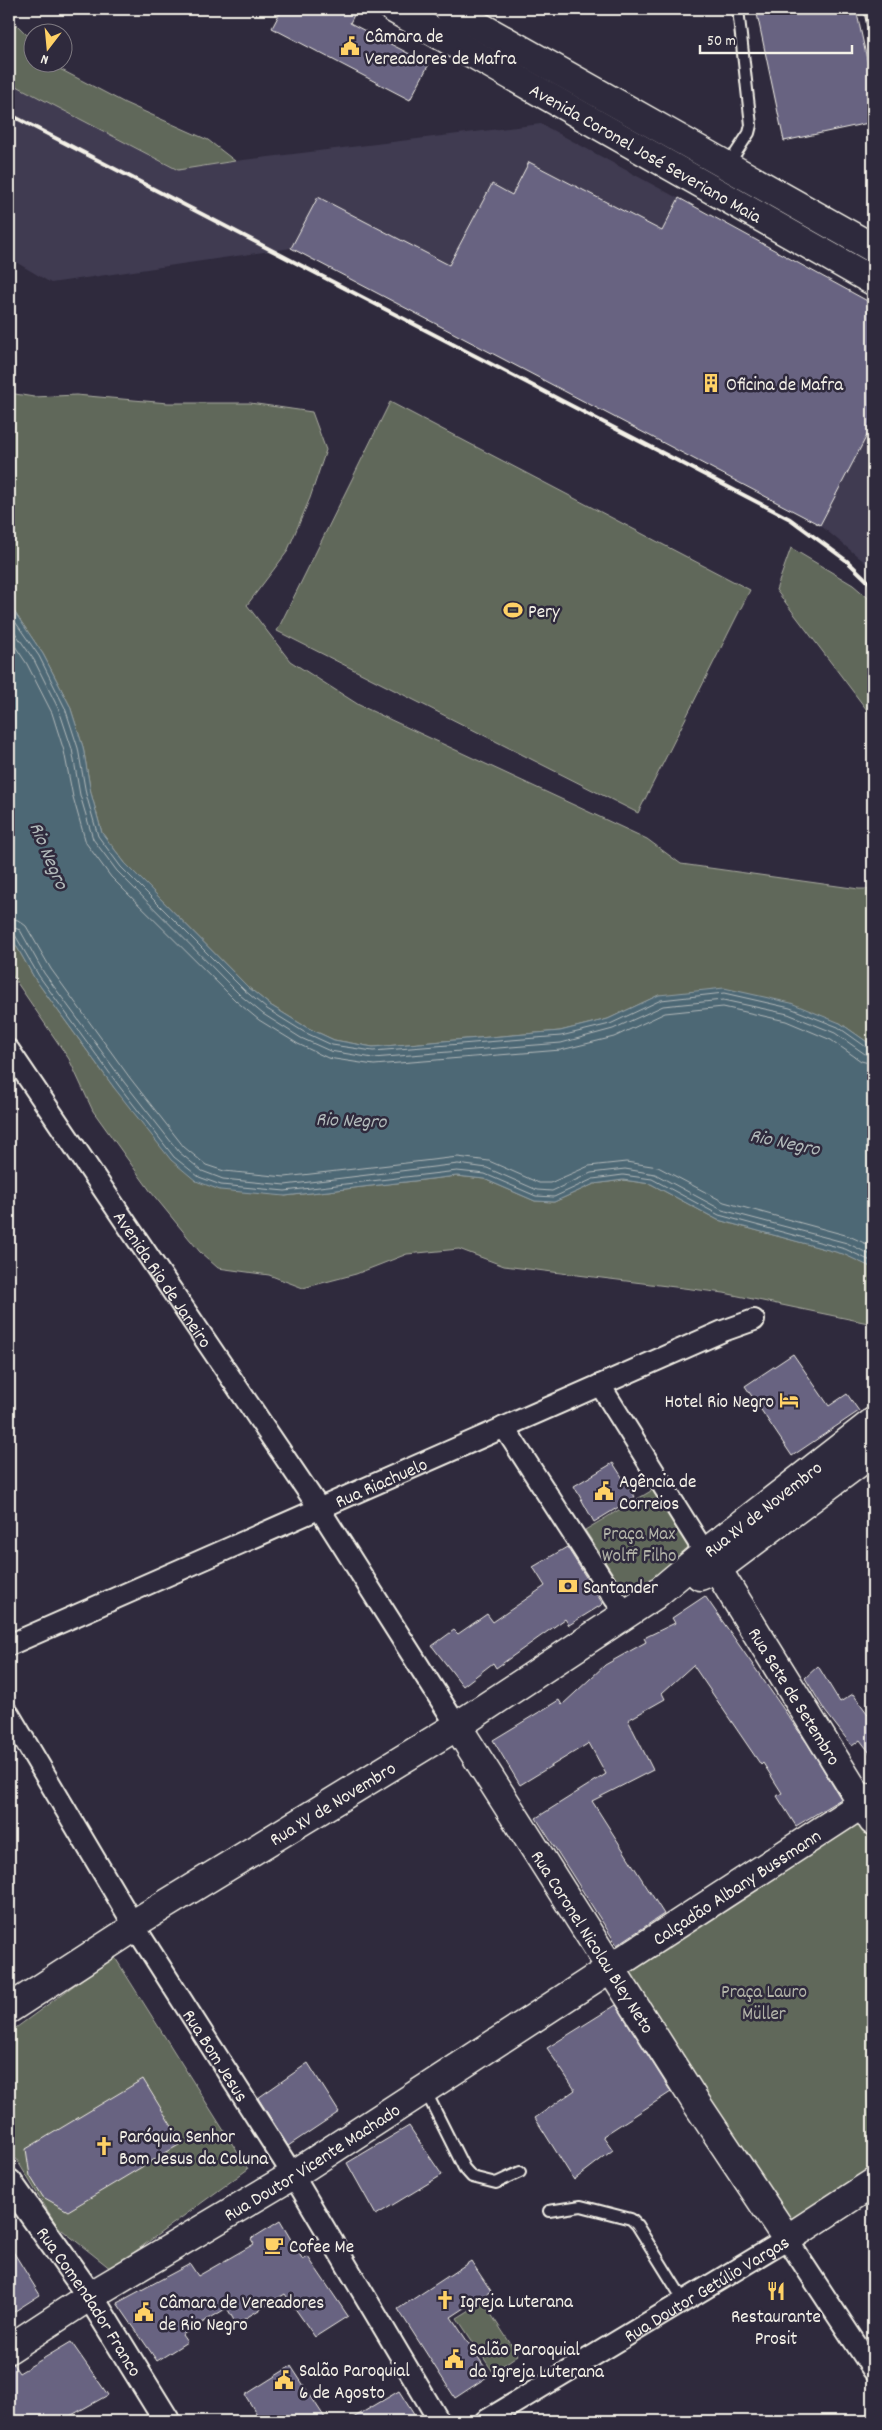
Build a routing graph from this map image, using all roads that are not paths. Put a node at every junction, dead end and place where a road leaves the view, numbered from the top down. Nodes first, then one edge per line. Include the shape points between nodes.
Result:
1 (394, 9) edge
2 (449, 9) edge
3 (738, 9) edge
4 (870, 9) edge
5 (873, 24) edge
6 (724, 171) junction
7 (868, 240) edge
8 (873, 281) edge
9 (9, 1050) edge
10 (754, 1320) dead end
11 (600, 1385) junction
12 (872, 1425) edge
13 (504, 1427) junction
14 (873, 1452) edge
15 (319, 1508) junction
16 (711, 1561) junction
17 (627, 1614) junction
18 (9, 1645) edge
19 (9, 1714) edge
20 (456, 1726) junction
21 (870, 1807) edge
22 (135, 1927) junction
23 (610, 1969) junction
24 (9, 2009) edge
25 (425, 2090) junction
26 (520, 2172) dead end
27 (293, 2175) junction
28 (9, 2182) edge
29 (873, 2183) edge
30 (550, 2211) dead end
31 (787, 2239) junction
32 (90, 2296) junction
33 (684, 2302) junction
34 (9, 2349) edge
35 (873, 2370) edge
36 (167, 2421) edge
37 (439, 2421) edge
38 (485, 2421) edge

1 - 6 main road, Avenida Coronel José Severiano Maia
2 - 6 main road, Avenida Coronel José Severiano Maia
3 - 6 lane via 751,125
4 - 5 lane
6 - 7 main road, Avenida Coronel José Severiano Maia
6 - 8 main road, Avenida Coronel José Severiano Maia
9 - 15 street, Avenida Rio de Janeiro
10 - 11 street, Rua Riachuelo
11 - 13 street, Rua Riachuelo
11 - 16 street, Rua Sete de Setembro
12 - 16 main road, Rua XV de Novembro
13 - 15 street, Rua Riachuelo
13 - 17 street
14 - 16 main road, Rua XV de Novembro
15 - 18 street, Rua Riachuelo
15 - 20 street, Rua Coronel Nicolau Bley Neto
16 - 17 main road, Rua XV de Novembro
16 - 21 main road, Rua Sete de Setembro
17 - 20 main road, Rua XV de Novembro
19 - 22 street, Rua Bom Jesus
20 - 22 main road, Rua XV de Novembro via 140,1920
20 - 23 main road, Rua Coronel Nicolau Bley Neto
21 - 23 main road, Calçadão Albany Bussmann
22 - 24 main road, Rua XV de Novembro
22 - 27 street, Rua Bom Jesus
23 - 25 main road, Rua Doutor Vicente Machado
23 - 31 main road, Rua Coronel Nicolau Bley Neto
25 - 26 lane via 464,2168 472,2177 496,2183
25 - 27 main road, Rua Doutor Vicente Machado
27 - 32 main road, Rua Doutor Vicente Machado
27 - 37 street, Rua Bom Jesus
28 - 32 street, Rua Comendador Franco
29 - 31 main road, Rua Doutor Getúlio Vargas
30 - 33 lane via 580,2206 631,2219
31 - 33 street, Rua Doutor Getúlio Vargas
31 - 35 street, Rua Coronel Nicolau Bley Neto
32 - 34 main road, Rua Doutor Vicente Machado
32 - 36 street, Rua Comendador Franco
33 - 38 street, Rua Doutor Getúlio Vargas

